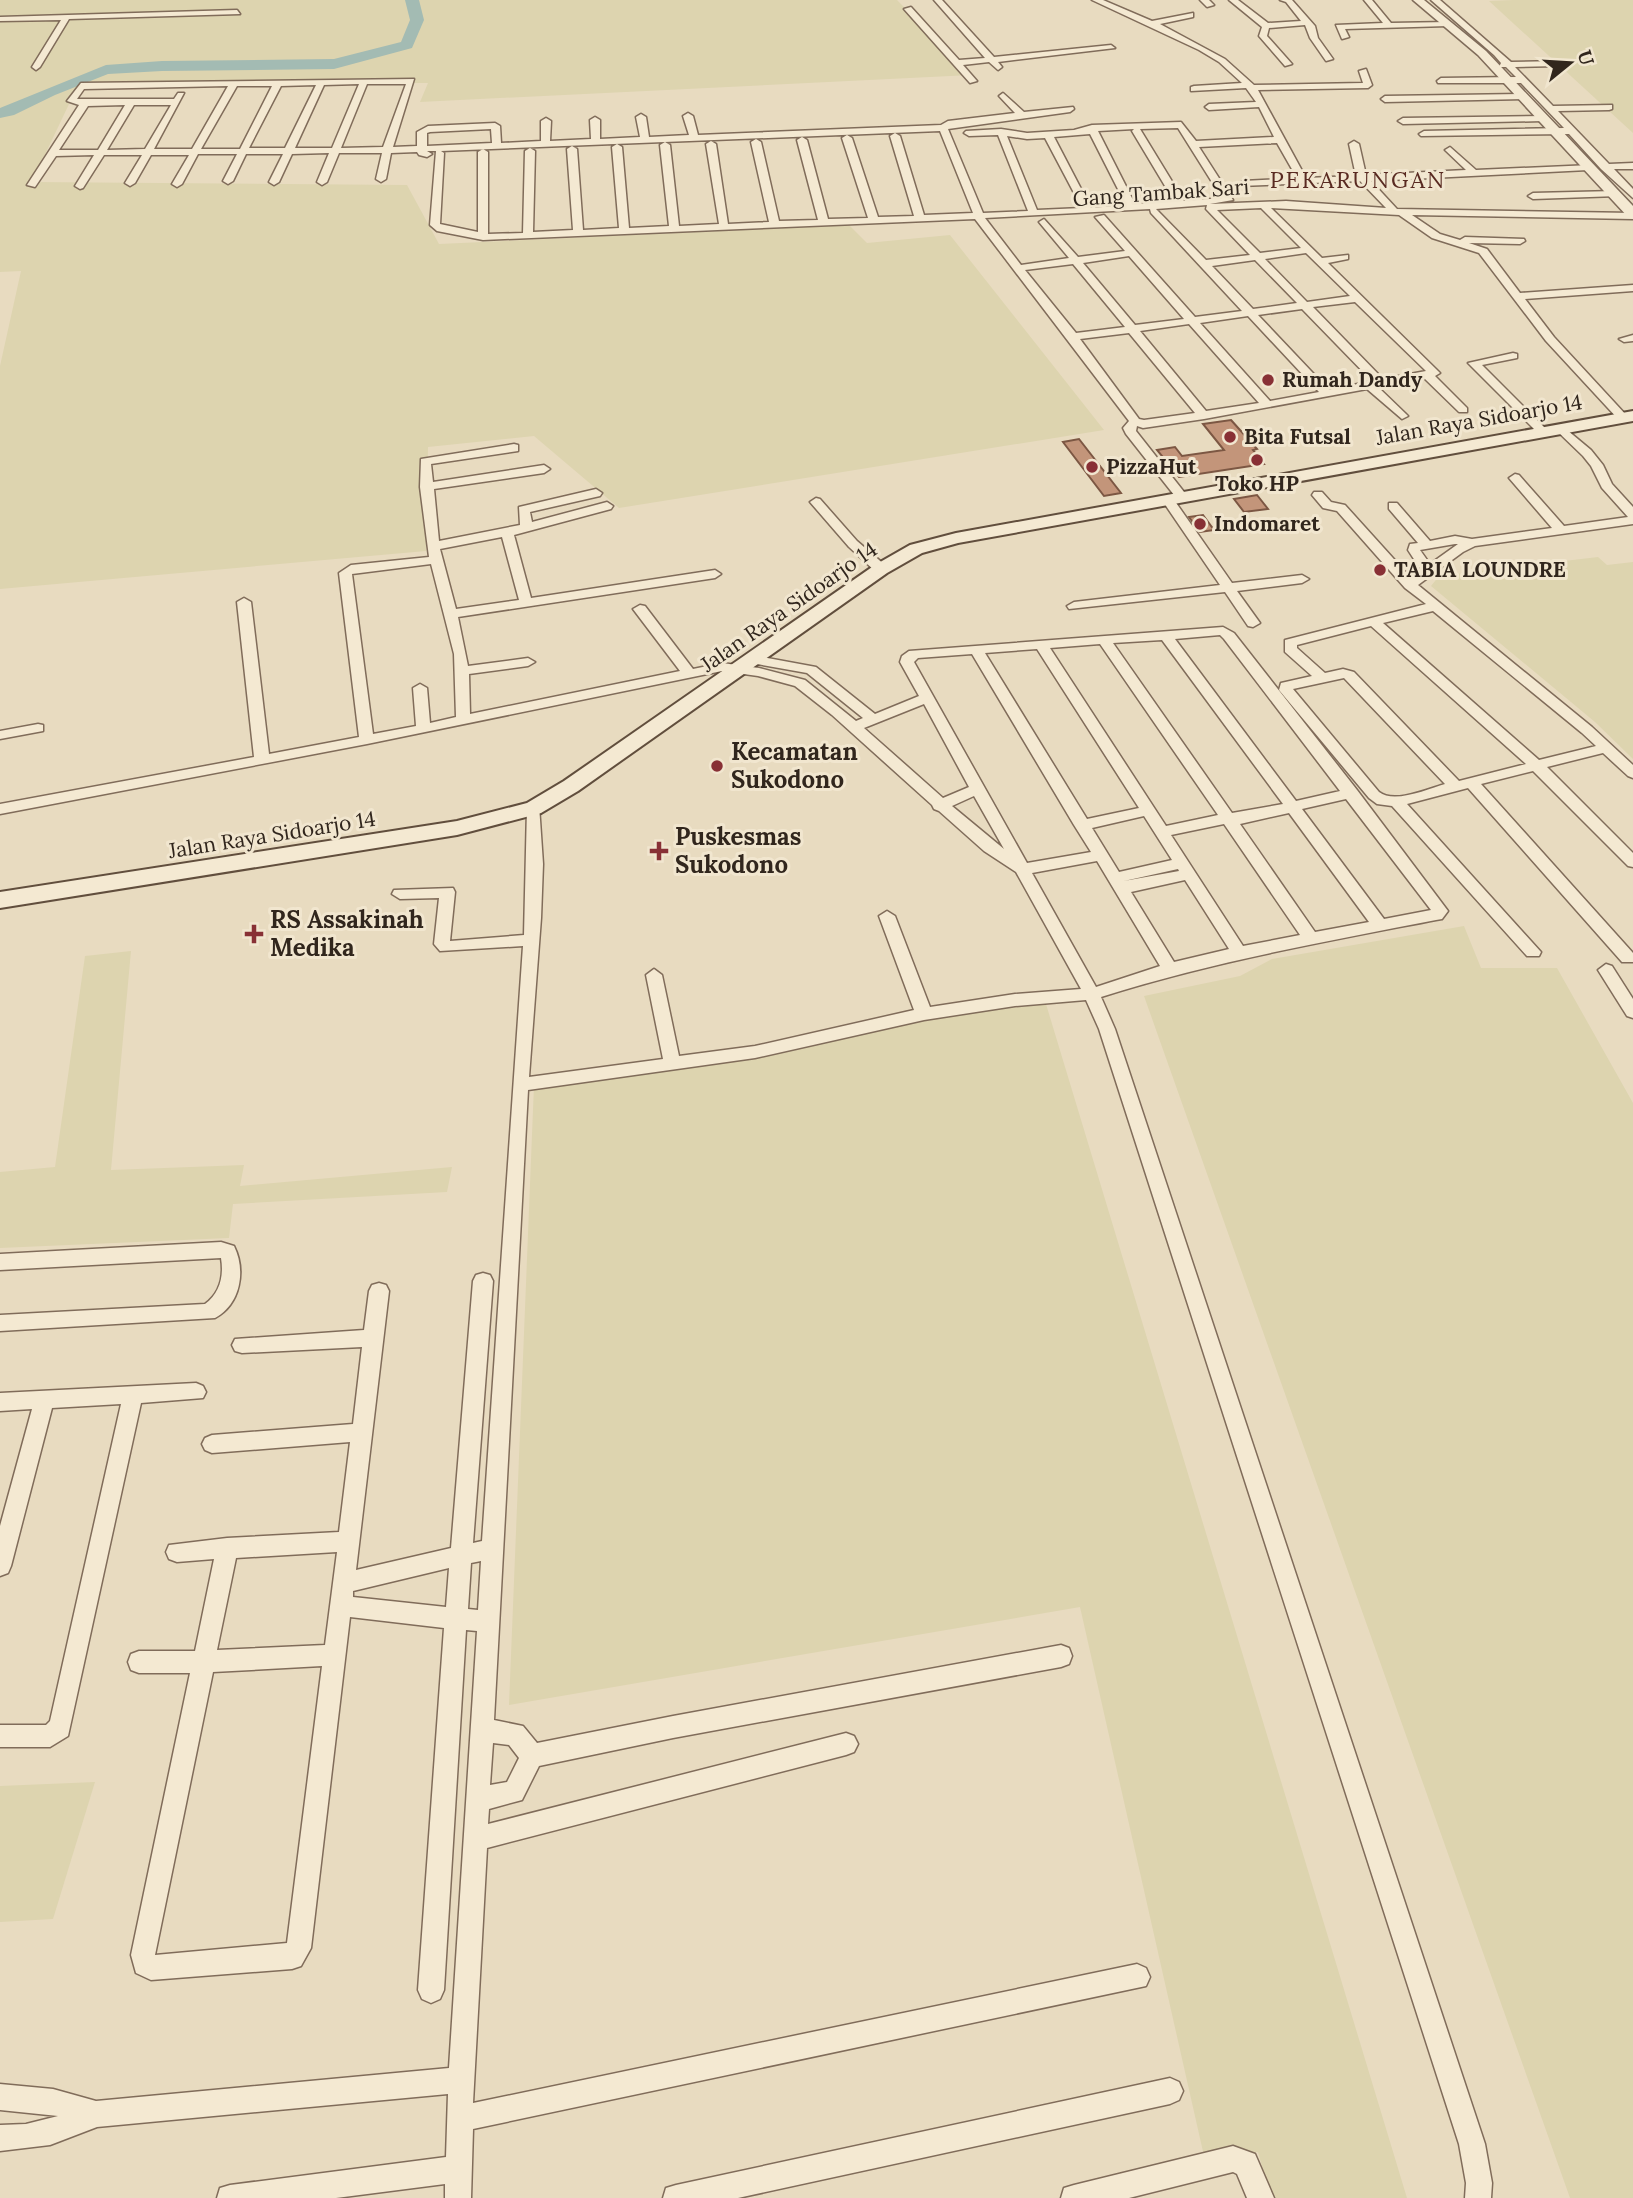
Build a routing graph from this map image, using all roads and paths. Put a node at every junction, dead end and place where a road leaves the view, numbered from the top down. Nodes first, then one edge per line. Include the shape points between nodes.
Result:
1 (939, 0) edge
2 (946, 0) edge
3 (1096, 0) edge
4 (1233, 0) edge
5 (1284, 0) edge
6 (1368, 0) edge
7 (1421, 1) edge
8 (59, 9) dead end
9 (908, 9) dead end
10 (237, 12) dead end
11 (1190, 15) dead end
12 (53, 18) junction
13 (66, 18) junction
14 (1452, 20) edge
15 (1, 21) edge
16 (1152, 23) junction
17 (1305, 23) junction
18 (1287, 24) junction
19 (1266, 26) junction
20 (1389, 26) junction
21 (1345, 37) dead end
22 (1314, 38) junction
23 (1111, 48) dead end
24 (1329, 59) dead end
25 (957, 63) junction
26 (1558, 63) dead end
27 (996, 64) junction
28 (1288, 64) dead end
29 (1501, 65) junction
30 (36, 67) dead end
31 (1363, 71) dead end
32 (1515, 80) junction
33 (973, 81) dead end
34 (1441, 81) dead end
35 (278, 82) junction
36 (364, 82) junction
37 (234, 83) junction
38 (321, 83) junction
39 (187, 86) junction
40 (1250, 87) junction
41 (1194, 89) dead end
42 (1003, 96) dead end
43 (1521, 97) junction
44 (1385, 99) dead end
45 (176, 102) junction
46 (85, 103) junction
47 (131, 103) junction
48 (1261, 104) junction
49 (1209, 107) dead end
50 (1609, 107) dead end
51 (1070, 109) dead end
52 (1545, 114) junction
53 (688, 116) dead end
54 (1023, 116) junction
55 (641, 117) dead end
56 (595, 120) dead end
57 (546, 121) dead end
58 (1403, 121) dead end
59 (1185, 129) junction
60 (1092, 130) junction
61 (945, 131) junction
62 (1138, 131) junction
63 (1001, 132) junction
64 (1048, 134) junction
65 (1424, 134) dead end
66 (895, 136) junction
67 (1568, 137) junction
68 (694, 138) junction
69 (848, 138) junction
70 (802, 140) junction
71 (1279, 140) junction
72 (645, 141) junction
73 (596, 142) junction
74 (756, 142) junction
75 (711, 144) junction
76 (1194, 144) junction
77 (1354, 144) dead end
78 (545, 145) junction
79 (665, 145) junction
80 (244, 146) junction
81 (497, 146) junction
82 (197, 147) junction
83 (421, 147) junction
84 (618, 147) junction
85 (572, 149) junction
86 (387, 150) junction
87 (530, 150) junction
88 (1450, 150) dead end
89 (289, 151) junction
90 (335, 151) junction
91 (100, 152) junction
92 (150, 152) junction
93 (483, 152) junction
94 (53, 153) junction
95 (439, 153) junction
96 (1633, 166) edge
97 (1588, 167) junction
98 (1604, 167) junction
99 (1473, 172) junction
100 (1361, 176) junction
101 (381, 179) dead end
102 (1302, 179) junction
103 (228, 181) dead end
104 (274, 182) dead end
105 (322, 182) dead end
106 (130, 183) dead end
107 (177, 184) dead end
108 (1243, 184) dead end
109 (32, 185) dead end
110 (80, 186) dead end
111 (1615, 194) junction
112 (1633, 195) edge
113 (1533, 196) dead end
114 (1181, 204) junction
115 (1263, 205) junction
116 (1209, 207) junction
117 (1132, 208) junction
118 (1088, 211) junction
119 (1154, 211) junction
120 (1397, 211) junction
121 (1034, 214) junction
122 (1633, 215) edge
123 (1100, 217) junction
124 (920, 219) junction
125 (874, 221) junction
126 (983, 222) junction
127 (1044, 222) junction
128 (824, 223) junction
129 (775, 226) junction
130 (724, 228) junction
131 (674, 230) junction
132 (885, 231) dead end
133 (624, 232) junction
134 (578, 234) junction
135 (483, 237) junction
136 (528, 237) junction
137 (1444, 240) junction
138 (1520, 241) dead end
139 (1308, 250) junction
140 (1132, 253) junction
141 (1257, 257) junction
142 (1344, 257) dead end
143 (1076, 260) junction
144 (1320, 261) junction
145 (1203, 264) junction
146 (1018, 268) junction
147 (1633, 288) edge
148 (1518, 296) junction
149 (1358, 298) junction
150 (1304, 306) junction
151 (1250, 313) junction
152 (1193, 320) junction
153 (1135, 328) junction
154 (1073, 337) junction
155 (1514, 356) dead end
156 (1428, 376) junction
157 (1376, 385) junction
158 (1327, 394) junction
159 (1268, 405) junction
160 (1463, 410) dead end
161 (1204, 416) junction
162 (1402, 416) dead end
163 (1628, 417) edge
164 (1135, 421) junction
165 (1552, 430) junction
166 (514, 448) dead end
167 (544, 469) dead end
168 (1515, 478) dead end
169 (426, 487) junction
170 (596, 493) dead end
171 (1318, 495) dead end
172 (1175, 498) junction
173 (816, 502) dead end
174 (607, 506) dead end
175 (1393, 506) dead end
176 (1633, 518) edge
177 (527, 527) junction
178 (1562, 530) junction
179 (507, 533) junction
180 (1472, 543) junction
181 (1427, 545) junction
182 (434, 553) junction
183 (881, 569) junction
184 (1429, 572) junction
185 (715, 574) dead end
186 (1302, 579) dead end
187 (1410, 585) junction
188 (1231, 589) junction
189 (244, 602) dead end
190 (526, 603) junction
191 (1074, 606) dead end
192 (1434, 606) junction
193 (640, 609) dead end
194 (452, 614) junction
195 (1374, 622) junction
196 (1253, 623) dead end
197 (1165, 635) junction
198 (1104, 640) junction
199 (1041, 644) junction
200 (976, 649) junction
201 (528, 662) dead end
202 (745, 664) junction
203 (811, 670) junction
204 (463, 671) junction
205 (688, 672) junction
206 (1321, 677) junction
207 (800, 683) junction
208 (419, 688) dead end
209 (927, 698) junction
210 (856, 705) junction
211 (837, 712) junction
212 (873, 719) junction
213 (463, 720) junction
214 (852, 727) junction
215 (38, 728) dead end
216 (423, 728) junction
217 (0, 735) edge
218 (367, 740) junction
219 (1607, 748) junction
220 (262, 759) junction
221 (1530, 766) junction
222 (1633, 773) edge
223 (1463, 784) junction
224 (977, 789) junction
225 (1352, 793) junction
226 (1396, 800) junction
227 (939, 806) junction
228 (1144, 806) junction
229 (1292, 807) junction
230 (534, 808) junction
231 (0, 809) edge
232 (1079, 820) junction
233 (1233, 821) junction
234 (1164, 837) junction
235 (1097, 850) junction
236 (1633, 862) edge
237 (1018, 864) junction
238 (1185, 869) junction
239 (1118, 883) junction
240 (400, 894) dead end
241 (0, 900) edge
242 (887, 916) dead end
243 (1380, 925) junction
244 (1311, 938) junction
245 (530, 940) junction
246 (1239, 951) junction
247 (1533, 952) dead end
248 (1628, 958) dead end
249 (1170, 969) junction
250 (1606, 970) dead end
251 (654, 975) dead end
252 (1092, 994) junction
253 (1633, 1012) edge
254 (924, 1014) junction
255 (671, 1063) junction
256 (520, 1085) junction
257 (0, 1262) edge
258 (482, 1281) dead end
259 (379, 1292) dead end
260 (0, 1323) edge
261 (372, 1338) junction
262 (242, 1345) dead end
263 (196, 1392) dead end
264 (133, 1396) junction
265 (44, 1401) junction
266 (0, 1402) edge
267 (360, 1432) junction
268 (212, 1444) dead end
269 (348, 1541) junction
270 (227, 1548) junction
271 (494, 1548) junction
272 (177, 1552) dead end
273 (460, 1556) junction
274 (0, 1566) edge
275 (342, 1583) junction
276 (340, 1606) junction
277 (456, 1619) junction
278 (489, 1622) junction
279 (333, 1655) junction
280 (1061, 1656) dead end
281 (139, 1662) dead end
282 (202, 1662) junction
283 (483, 1730) junction
284 (0, 1736) edge
285 (846, 1744) dead end
286 (532, 1756) junction
287 (478, 1799) junction
288 (476, 1839) junction
289 (1137, 1977) dead end
290 (431, 1990) dead end
291 (461, 2080) junction
292 (1170, 2091) dead end
293 (0, 2097) edge
294 (96, 2113) junction
295 (460, 2119) junction
296 (0, 2138) edge
297 (459, 2169) junction
298 (230, 2198) edge
299 (458, 2198) edge
300 (676, 2198) edge
301 (1074, 2198) edge
302 (1261, 2198) edge
303 (1478, 2198) edge

1 - 2 street
1 - 27 street
3 - 16 street
4 - 19 street
5 - 17 street
6 - 20 street
7 - 14 street
8 - 12 street
9 - 25 street
10 - 13 street
11 - 16 street
12 - 13 street
12 - 15 street
13 - 30 street
14 - 20 street
14 - 29 street
16 - 40 street via 1196,45
17 - 18 street
17 - 22 street
18 - 19 street
18 - 22 street
19 - 28 street via 1263,36
20 - 21 street via 1339,27
22 - 24 street
23 - 27 street
25 - 27 street
25 - 33 street
26 - 29 street
29 - 32 street
31 - 40 street via 1368,85
32 - 34 street
32 - 43 street
32 - 52 street
35 - 37 street
35 - 38 street
35 - 80 street
36 - 38 street
36 - 86 street via 411,81
36 - 90 street
37 - 39 street
37 - 82 street
38 - 89 street
39 - 45 street
39 - 46 street via 83,86 71,101
40 - 41 street
40 - 48 street
42 - 54 street
43 - 44 street
43 - 52 street
45 - 47 street
45 - 92 street
46 - 47 street
46 - 94 street
47 - 91 street
48 - 49 street
48 - 71 street
50 - 52 street
51 - 54 street
52 - 58 street
52 - 67 street
53 - 68 street
54 - 61 street via 948,124
55 - 72 street
56 - 73 street
57 - 78 street
59 - 60 street via 1178,124
59 - 62 street
59 - 76 street
60 - 62 street
60 - 64 street
60 - 117 street
61 - 63 street
61 - 66 street
61 - 68 street
61 - 126 street
62 - 114 street
63 - 64 street
63 - 121 street
64 - 118 street
65 - 67 street
66 - 69 street
66 - 124 street
67 - 97 street
67 - 98 street
68 - 72 street
69 - 70 street
69 - 125 street
70 - 74 street
70 - 128 street
71 - 76 street
71 - 102 street
72 - 73 street
73 - 78 street
74 - 75 street
74 - 129 street
75 - 79 street
75 - 130 street
76 - 114 street via 1228,200
77 - 100 street
78 - 81 street
79 - 84 street
79 - 131 street
80 - 82 street
80 - 89 street
80 - 103 street
81 - 83 street
81 - 83 street via 494,126 425,130
82 - 92 street
82 - 107 street
83 - 86 street
83 - 95 street via 423,153
84 - 85 street
84 - 133 street
85 - 87 street
85 - 134 street
86 - 90 street
86 - 101 street
87 - 93 street
87 - 136 street
88 - 99 street
89 - 90 street
89 - 104 street
90 - 105 street
91 - 92 street
91 - 94 street
91 - 110 street
92 - 106 street
93 - 95 street
93 - 135 street
94 - 109 street
95 - 135 street via 435,225
96 - 98 street
97 - 99 street
97 - 111 street
98 - 112 street
99 - 100 street
100 - 102 street
100 - 120 street
102 - 108 street
111 - 113 street
111 - 122 street
114 - 117 street
115 - 116 street, Gang Tambak Sari
115 - 120 street, Gang Tambak Sari
115 - 139 street
116 - 119 street, Gang Tambak Sari
116 - 141 street
117 - 118 street
118 - 121 street
119 - 123 street, Gang Tambak Sari
119 - 145 street
120 - 122 street, Gang Tambak Sari
120 - 137 street
121 - 126 street
123 - 127 street, Gang Tambak Sari
123 - 140 street
124 - 125 street
124 - 126 street
125 - 128 street
126 - 127 street, Gang Tambak Sari
126 - 132 street
126 - 146 street
127 - 143 street
128 - 129 street
129 - 130 street
130 - 131 street
131 - 133 street
133 - 134 street
134 - 136 street
135 - 136 street
137 - 138 street
137 - 148 street via 1483,251
139 - 141 street
139 - 144 street
140 - 143 street
140 - 152 street
141 - 145 street
141 - 150 street
142 - 144 street
143 - 146 street
143 - 153 street
144 - 149 street
145 - 151 street
146 - 154 street
147 - 148 street
148 - 163 street via 1550,339
149 - 150 street
149 - 156 street via 1434,372
150 - 151 street
150 - 157 street
151 - 152 street
151 - 158 street
152 - 153 street
152 - 159 street
153 - 154 street
153 - 161 street
154 - 164 street
155 - 165 street via 1474,363
156 - 157 street
156 - 160 street
157 - 158 street
157 - 162 street
158 - 159 street
159 - 161 street
161 - 164 street via 1143,424
163 - 165 main road, Jalan Raya Sidoarjo 14
164 - 172 street via 1130,432
165 - 172 main road, Jalan Raya Sidoarjo 14
165 - 176 street via 1587,453
166 - 169 street via 427,460
167 - 169 street
168 - 178 street
169 - 182 street
170 - 177 street via 523,510
171 - 187 street via 1327,505 1341,509
172 - 183 main road, Jalan Raya Sidoarjo 14 via 956,538 916,549
172 - 188 street
173 - 183 street
174 - 177 street
175 - 181 street
176 - 178 street
177 - 179 street
178 - 180 street
179 - 182 street
179 - 190 street
180 - 181 street via 1455,540
180 - 184 street
181 - 184 street via 1414,548
182 - 194 street
182 - 218 street via 345,573
183 - 202 main road, Jalan Raya Sidoarjo 14
184 - 187 street
185 - 190 street
186 - 188 street
187 - 192 street
188 - 191 street
188 - 196 street
189 - 220 street
190 - 194 street
192 - 195 street
192 - 219 street
193 - 205 street
194 - 204 street
195 - 206 street via 1290,643 1290,649
195 - 221 street
197 - 198 street
197 - 225 street via 1226,633
197 - 229 street
198 - 199 street
198 - 233 street
199 - 200 street
199 - 228 street
200 - 209 street via 911,656 907,663
200 - 232 street
201 - 204 street
202 - 203 street
202 - 205 street
202 - 207 street
202 - 230 main road, Jalan Raya Sidoarjo 14
203 - 207 street
203 - 210 street
204 - 213 street
205 - 213 street
206 - 223 street via 1343,673 1352,677
206 - 226 street via 1287,685 1286,691 1374,795 1381,801
207 - 211 street
208 - 216 street
209 - 212 street
209 - 224 street
210 - 211 street
210 - 212 street
211 - 214 street
212 - 214 street
213 - 216 street
214 - 227 street
215 - 217 street
216 - 218 street
218 - 220 street
219 - 221 street
219 - 222 street
220 - 231 street
221 - 223 street
221 - 236 street
223 - 226 street
223 - 248 street
224 - 227 street
224 - 237 street
225 - 229 street
225 - 243 street via 1440,907 1436,915
226 - 247 street
227 - 237 street
228 - 232 street
228 - 234 street
229 - 233 street
229 - 243 street
230 - 241 main road, Jalan Raya Sidoarjo 14 via 457,828
230 - 245 street
232 - 235 street
233 - 234 street
233 - 244 street
234 - 238 street
235 - 237 street
235 - 239 street
237 - 252 street
238 - 239 street
238 - 246 street
239 - 249 street
240 - 245 street via 447,892 442,944 446,947
242 - 254 street
243 - 244 street
244 - 246 street
245 - 256 street
246 - 249 street
249 - 252 street
250 - 253 street
251 - 255 street
252 - 254 street
252 - 303 street via 1119,1062 1472,2144
254 - 255 street via 755,1052
255 - 256 street
256 - 271 street
257 - 260 street via 221,1250 228,1251 233,1262 221,1305 208,1312
258 - 273 street
259 - 261 street
261 - 262 street
261 - 267 street
263 - 264 street
264 - 265 street
264 - 284 street via 60,1728 50,1736
265 - 266 street
265 - 274 street
267 - 268 street
267 - 269 street
269 - 270 street
269 - 275 street
270 - 272 street
270 - 282 street
271 - 273 street
271 - 278 street
273 - 275 street
273 - 277 street
275 - 276 street
276 - 277 street
276 - 279 street
277 - 278 street
277 - 290 street
278 - 283 street
279 - 282 street
279 - 282 street via 296,1954 151,1968 144,1955
280 - 286 street
281 - 282 street
283 - 286 street via 515,1734
283 - 287 street
285 - 288 street
286 - 287 street via 514,1792
287 - 288 street
288 - 291 street
289 - 295 street
291 - 294 street
291 - 295 street
292 - 300 street
293 - 294 street via 53,2102
294 - 296 street via 58,2131
295 - 297 street
297 - 298 street
297 - 299 street
301 - 302 street via 1233,2159 1246,2163

